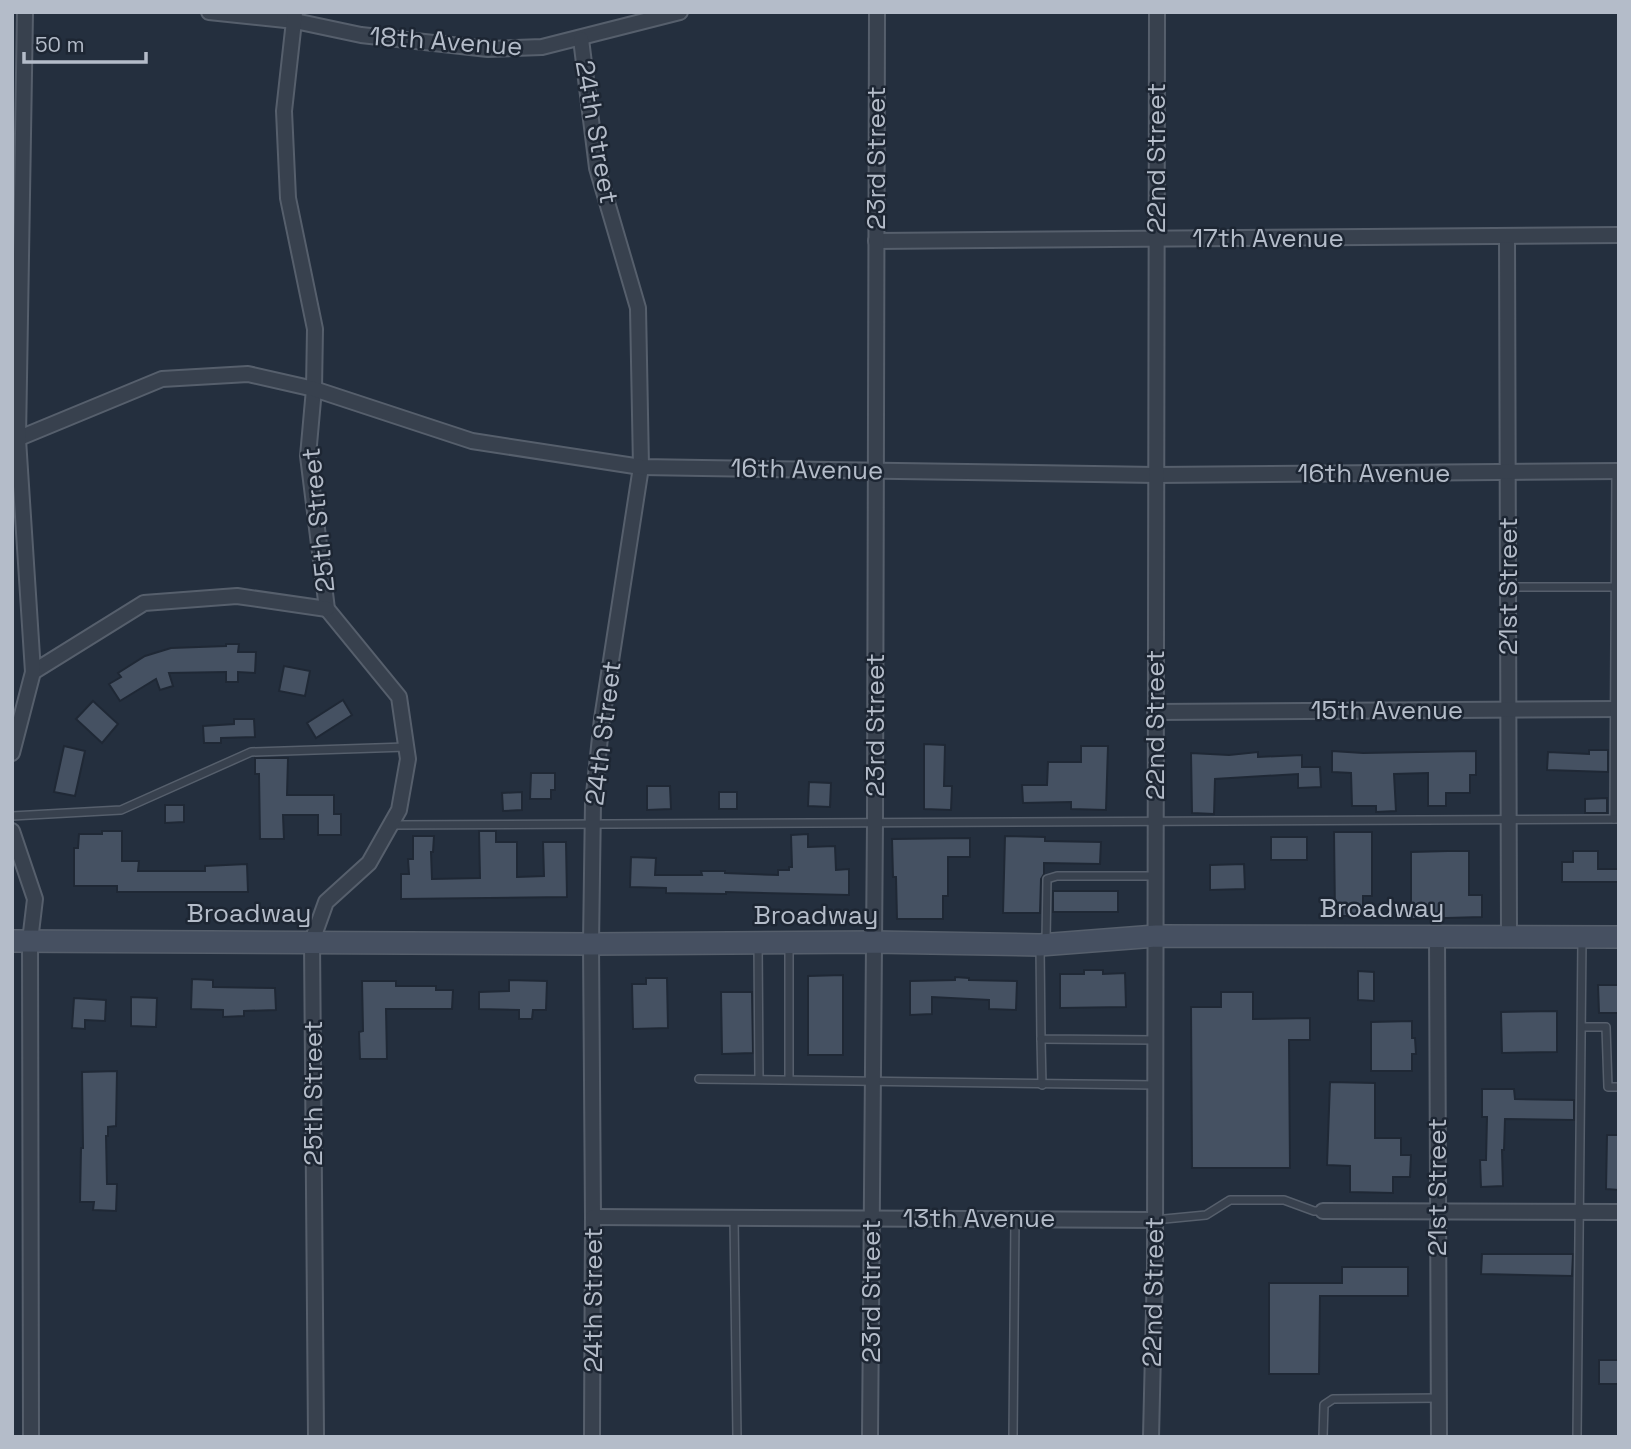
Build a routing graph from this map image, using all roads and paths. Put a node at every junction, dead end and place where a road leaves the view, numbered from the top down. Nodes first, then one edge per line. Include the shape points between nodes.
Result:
1 (25, 12) edge
2 (209, 12) edge
3 (680, 12) edge
4 (877, 12) edge
5 (1157, 12) edge
6 (295, 16) edge
7 (581, 39) junction
8 (1619, 235) edge
9 (1507, 236) junction
10 (1155, 239) junction
11 (876, 241) junction
12 (314, 389) junction
13 (15, 440) edge
14 (641, 467) junction
15 (876, 469) junction
16 (1618, 471) edge
17 (1508, 472) junction
18 (1156, 475) junction
19 (1508, 587) junction
20 (1615, 587) junction
21 (327, 609) junction
22 (33, 672) junction
23 (1508, 709) junction
24 (1616, 709) edge
25 (1155, 712) junction
26 (407, 747) junction
27 (12, 753) edge
28 (12, 816) edge
29 (1510, 819) junction
30 (1616, 819) edge
31 (1155, 821) junction
32 (875, 822) junction
33 (592, 823) junction
34 (390, 825) junction
35 (12, 831) edge
36 (1155, 876) junction
37 (1156, 936) junction
38 (1437, 936) junction
39 (1582, 936) junction
40 (1509, 937) junction
41 (1619, 937) edge
42 (21, 941) edge
43 (312, 941) junction
44 (874, 942) junction
45 (758, 943) junction
46 (789, 943) junction
47 (591, 944) junction
48 (1043, 944) junction
49 (1582, 1027) junction
50 (1041, 1039) junction
51 (1155, 1040) junction
52 (699, 1079) dead end
53 (759, 1079) junction
54 (789, 1079) junction
55 (873, 1080) junction
56 (1042, 1084) junction
57 (1155, 1084) junction
58 (1619, 1087) edge
59 (1323, 1211) joint
60 (1437, 1212) junction
61 (1580, 1212) junction
62 (1619, 1212) edge
63 (593, 1217) junction
64 (734, 1217) junction
65 (872, 1218) junction
66 (1015, 1219) junction
67 (1154, 1220) junction
68 (1439, 1398) junction
69 (31, 1437) edge
70 (316, 1437) edge
71 (592, 1437) edge
72 (737, 1437) edge
73 (870, 1437) edge
74 (1013, 1437) edge
75 (1151, 1437) edge
76 (1323, 1437) edge
77 (1439, 1437) edge
78 (1577, 1437) edge

1 - 13 street
2 - 6 street, 18th Avenue
3 - 7 street, 18th Avenue
4 - 11 street, 23rd Street
5 - 10 street, 22nd Street
6 - 7 street, 18th Avenue via 361,35 488,49 542,47
6 - 12 street, 25th Street via 284,111 288,185 315,329
7 - 14 street, 24th Street via 597,168 638,308
8 - 9 street, 17th Avenue
9 - 10 street, 17th Avenue
9 - 17 street, 21st Street
10 - 11 street, 17th Avenue
10 - 18 street, 22nd Street
11 - 15 street, 23rd Street
12 - 13 street, 16th Avenue via 248,374 162,379
12 - 14 street, 16th Avenue via 472,441
12 - 21 street, 25th Street via 308,456
13 - 22 street
14 - 15 street, 16th Avenue
14 - 33 street, 24th Street via 602,719
15 - 18 street, 16th Avenue
15 - 32 street, 23rd Street
16 - 17 street, 16th Avenue
16 - 20 lane
17 - 18 street, 16th Avenue
17 - 19 street, 21st Street
18 - 25 street, 22nd Street
19 - 20 lane
19 - 23 street, 21st Street
20 - 24 lane
21 - 22 street via 237,596 144,603
21 - 26 street, 25th Street via 399,697
22 - 27 street
23 - 24 street, 15th Avenue
23 - 25 street, 15th Avenue
23 - 29 street, 21st Street
24 - 30 lane
25 - 31 street, 22nd Street
26 - 28 lane via 251,752 121,810
26 - 34 street, 25th Street via 399,810
29 - 30 lane
29 - 31 lane
29 - 40 street, 21st Street
31 - 32 lane
31 - 36 street, 22nd Street
32 - 33 lane
32 - 44 street, 23rd Street
33 - 34 lane
33 - 47 street, 24th Street
34 - 43 street, 25th Street via 369,863 326,902
35 - 42 street via 34,899
36 - 37 street, 22nd Street
36 - 48 lane via 1048,879
37 - 38 main road, Broadway
37 - 48 main road, Broadway
37 - 51 street, 22nd Street
38 - 40 main road, Broadway
38 - 60 street, 21st Street
39 - 40 main road, Broadway
39 - 41 main road, Broadway
39 - 49 lane
42 - 43 main road, Broadway
42 - 69 street
43 - 47 main road, Broadway
43 - 70 street, 25th Street
44 - 46 main road, Broadway
44 - 48 main road, Broadway
44 - 55 street, 23rd Street
45 - 46 main road, Broadway
45 - 47 main road, Broadway
45 - 53 lane
46 - 54 lane
47 - 63 street, 24th Street
48 - 50 lane
49 - 58 lane via 1606,1027 1608,1087
49 - 61 lane
50 - 51 lane
50 - 56 lane
51 - 57 street, 22nd Street
52 - 53 lane
53 - 54 lane
54 - 55 lane
55 - 56 lane
55 - 65 street, 23rd Street
56 - 57 lane
57 - 67 street, 22nd Street
59 - 60 street
59 - 67 lane via 1284,1200 1230,1200 1206,1216
60 - 61 street
60 - 68 street, 21st Street
61 - 62 street
61 - 78 lane
63 - 64 street, 13th Avenue
63 - 71 street, 24th Street
64 - 65 street, 13th Avenue
64 - 72 lane
65 - 66 street, 13th Avenue
65 - 73 street, 23rd Street
66 - 67 street, 13th Avenue
66 - 74 lane
67 - 75 street, 22nd Street
68 - 76 lane via 1333,1399 1324,1405
68 - 77 street, 21st Street

